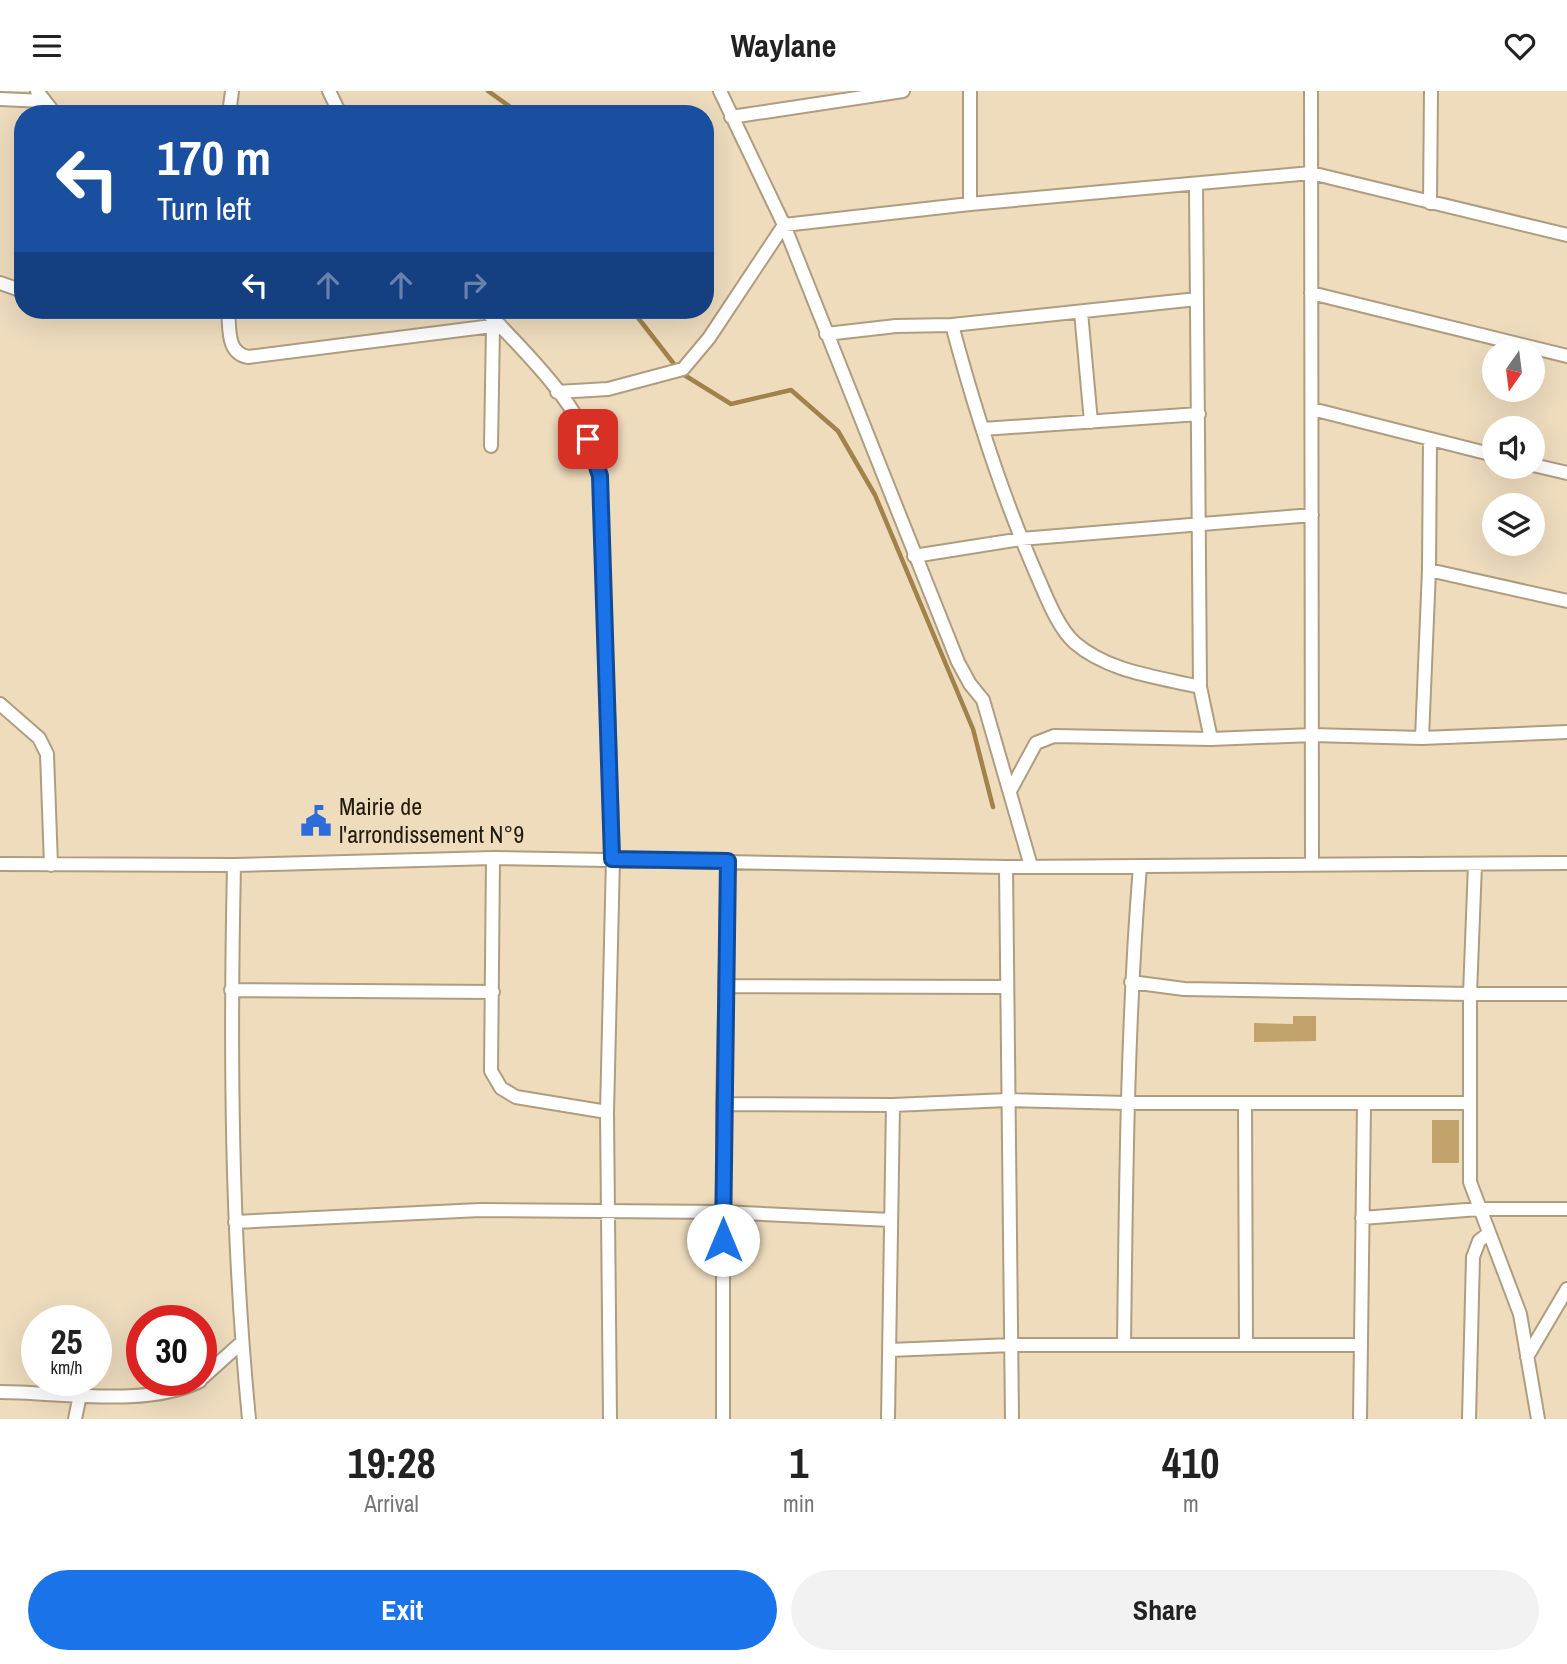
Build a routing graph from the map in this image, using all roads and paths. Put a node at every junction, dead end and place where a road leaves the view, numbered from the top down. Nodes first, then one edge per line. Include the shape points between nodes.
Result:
1 (720, 91) edge
2 (903, 91) edge
3 (970, 91) edge
4 (1311, 91) edge
5 (1431, 91) edge
6 (842, 94) edge
7 (40, 96) edge
8 (0, 99) edge
9 (731, 117) junction
10 (1311, 173) junction
11 (1196, 184) junction
12 (1430, 203) junction
13 (970, 204) junction
14 (784, 225) junction
15 (1567, 235) edge
16 (1311, 293) junction
17 (1197, 299) junction
18 (1081, 312) junction
19 (229, 319) edge
20 (491, 319) edge
21 (952, 325) junction
22 (496, 326) junction
23 (826, 334) junction
24 (1567, 356) edge
25 (558, 392) junction
26 (1312, 408) junction
27 (1199, 414) junction
28 (1091, 422) junction
29 (983, 429) junction
30 (1430, 439) junction
31 (491, 446) dead end
32 (1482, 452) edge
33 (1545, 468) edge
34 (1567, 473) edge
35 (1312, 515) junction
36 (1201, 525) junction
37 (1021, 539) junction
38 (914, 556) junction
39 (1429, 570) junction
40 (1567, 601) edge
41 (1200, 687) junction
42 (0, 704) edge
43 (1567, 732) edge
44 (1312, 735) junction
45 (1422, 738) junction
46 (1211, 739) junction
47 (1010, 791) junction
48 (493, 858) junction
49 (612, 859) junction
50 (728, 861) junction
51 (1567, 863) edge
52 (0, 864) edge
53 (51, 865) junction
54 (234, 865) junction
55 (1312, 865) junction
56 (1475, 865) junction
57 (1031, 866) junction
58 (1140, 866) junction
59 (1006, 867) junction
60 (1131, 982) junction
61 (726, 986) junction
62 (1005, 987) junction
63 (232, 991) junction
64 (493, 992) junction
65 (1470, 994) junction
66 (1567, 994) edge
67 (1008, 1100) junction
68 (1127, 1103) junction
69 (1470, 1103) junction
70 (723, 1104) junction
71 (1245, 1104) junction
72 (1364, 1104) junction
73 (893, 1105) junction
74 (607, 1112) junction
75 (1479, 1209) junction
76 (1567, 1209) edge
77 (608, 1212) junction
78 (722, 1212) junction
79 (1362, 1218) junction
80 (891, 1220) junction
81 (235, 1222) junction
82 (1489, 1233) junction
83 (1567, 1289) edge
84 (241, 1343) junction
85 (1012, 1345) junction
86 (1124, 1345) junction
87 (1246, 1345) junction
88 (1360, 1345) junction
89 (890, 1350) junction
90 (1527, 1357) junction
91 (217, 1365) edge
92 (0, 1392) edge
93 (21, 1393) edge
94 (80, 1396) edge
95 (75, 1419) edge
96 (249, 1419) edge
97 (610, 1419) edge
98 (723, 1419) edge
99 (888, 1419) edge
100 (1012, 1419) edge
101 (1360, 1419) edge
102 (1469, 1419) edge
103 (1538, 1419) edge

1 - 9 street
2 - 6 street
3 - 13 street
4 - 10 street
5 - 12 street
6 - 9 street
7 - 8 street
9 - 14 street
10 - 11 street
10 - 12 street
10 - 16 street
11 - 13 street
11 - 17 street
12 - 15 street
13 - 14 street
14 - 23 street
14 - 25 street via 683,369 608,389
16 - 24 street
16 - 26 street
17 - 18 street
17 - 27 street
18 - 21 street
18 - 28 street
19 - 22 street via 231,347 247,357
20 - 22 street
21 - 23 street via 896,325
21 - 29 street
22 - 25 street via 530,354
22 - 31 street
23 - 38 street
25 - 49 street via 588,439 600,476
26 - 30 street
26 - 35 street
27 - 28 street
27 - 36 street
28 - 29 street
29 - 37 street
30 - 32 street
30 - 39 street
33 - 34 street
35 - 36 street
35 - 44 street
36 - 37 street
36 - 41 street
37 - 38 street
37 - 41 street via 1048,601 1076,644 1131,671
38 - 47 street via 958,662 983,700
39 - 40 street
39 - 45 street
41 - 46 street
42 - 53 street via 38,738 47,754
43 - 45 street
44 - 45 street
44 - 46 street
44 - 55 street
46 - 47 street via 1042,739 1032,748
47 - 57 street
48 - 49 street
48 - 54 street
48 - 64 street
49 - 50 street
49 - 74 street
50 - 59 street
50 - 61 street
51 - 56 street
52 - 53 street
53 - 54 street
54 - 63 street
55 - 56 street
55 - 58 street
56 - 65 street
57 - 58 street
57 - 59 street
58 - 60 street
59 - 62 street
60 - 65 street via 1184,989
60 - 68 street
61 - 62 street
61 - 70 street
62 - 67 street
63 - 64 street
63 - 81 street
64 - 74 street via 491,1071 501,1088 516,1097
65 - 66 street
65 - 69 street
67 - 68 street
67 - 73 street
67 - 85 street
68 - 71 street
68 - 86 street
69 - 72 street
69 - 75 street via 1468,1167
70 - 73 street
70 - 78 street
71 - 72 street
71 - 87 street
72 - 79 street
73 - 80 street
74 - 77 street
75 - 76 street
75 - 79 street
75 - 82 street
77 - 78 street
77 - 81 street via 480,1210
77 - 97 street
78 - 80 street
78 - 98 street
79 - 88 street
80 - 89 street
81 - 84 street
82 - 90 street via 1520,1314
82 - 102 street via 1479,1241 1473,1257
83 - 90 street
84 - 91 street
84 - 96 street
85 - 86 street
85 - 89 street
85 - 100 street
86 - 87 street
87 - 88 street
88 - 101 street
89 - 99 street
90 - 103 street
92 - 93 street
94 - 95 street

